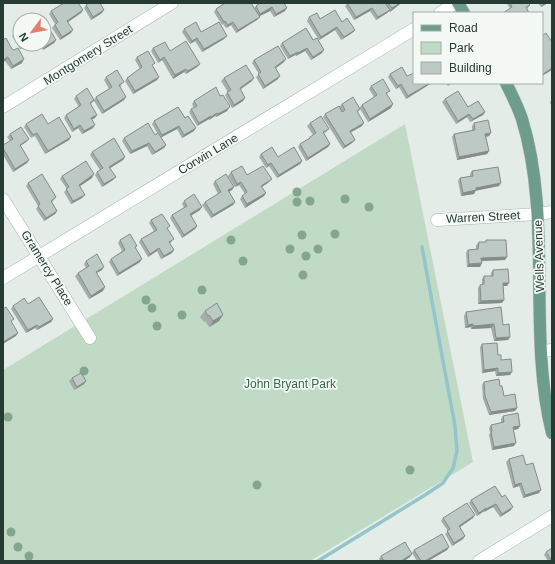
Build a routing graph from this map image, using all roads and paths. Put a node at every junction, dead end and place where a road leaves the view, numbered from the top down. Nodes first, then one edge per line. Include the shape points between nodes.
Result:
1 (172, 3) edge
2 (457, 3) edge
3 (442, 12) edge
4 (463, 12) edge
5 (413, 30) edge
6 (506, 84) edge
7 (3, 107) edge
8 (3, 199) edge
9 (552, 212) edge
10 (538, 214) junction
11 (437, 220) dead end
12 (39, 256) junction
13 (3, 278) edge
14 (90, 338) dead end
15 (547, 350) edge
16 (552, 433) edge
17 (552, 516) edge
18 (479, 561) edge

1 - 7 street, Montgomery Street
2 - 3 street
2 - 4 main road
5 - 12 street, Corwin Lane
6 - 10 main road, Wells Avenue via 522,119 532,161
8 - 12 street, Gramercy Place
9 - 10 street, Warren Street
10 - 11 street, Warren Street
10 - 15 main road, Wells Avenue
12 - 13 street, Corwin Lane
12 - 14 street, Gramercy Place
15 - 16 main road, Wells Avenue via 544,386
17 - 18 street

